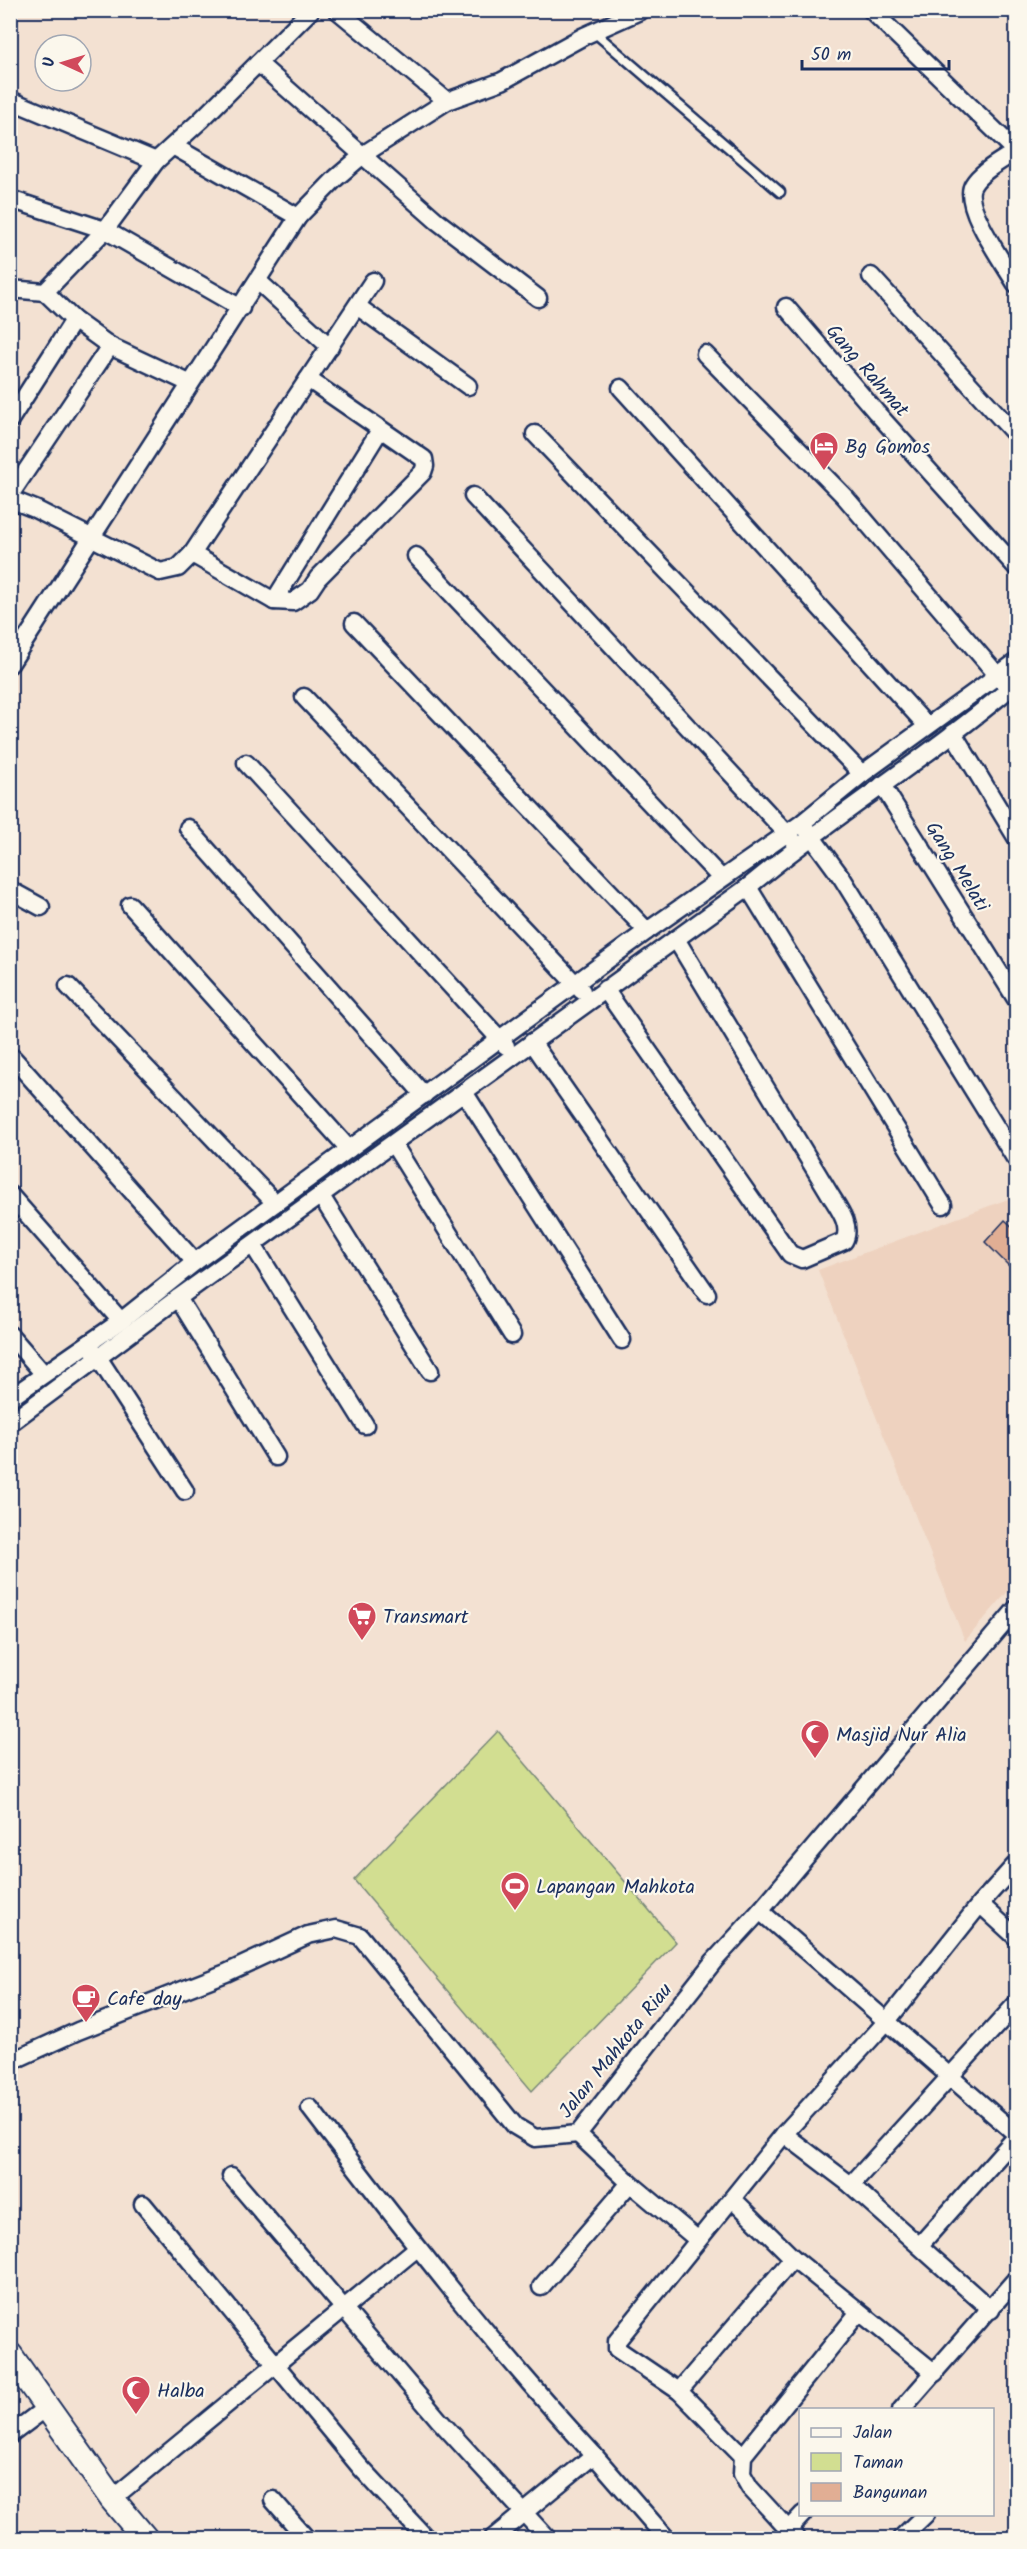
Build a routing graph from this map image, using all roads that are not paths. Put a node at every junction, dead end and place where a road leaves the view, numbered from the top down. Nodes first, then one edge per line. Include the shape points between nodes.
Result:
1 (311, 10) edge
2 (338, 10) edge
3 (642, 10) edge
4 (871, 10) edge
5 (594, 32) junction
6 (258, 63) junction
7 (10, 100) edge
8 (447, 101) junction
9 (173, 146) junction
10 (1016, 151) edge
11 (364, 154) junction
12 (156, 161) junction
13 (780, 192) dead end
14 (10, 199) edge
15 (298, 217) junction
16 (105, 230) junction
17 (870, 276) dead end
18 (258, 281) junction
19 (374, 281) dead end
20 (1017, 284) edge
21 (10, 289) edge
22 (45, 292) junction
23 (538, 298) dead end
24 (357, 306) junction
25 (786, 307) dead end
26 (241, 308) junction
27 (74, 320) junction
28 (110, 346) junction
29 (330, 347) junction
30 (705, 354) dead end
31 (308, 379) junction
32 (189, 383) junction
33 (468, 386) dead end
34 (621, 388) dead end
35 (10, 420) edge
36 (380, 430) junction
37 (535, 434) dead end
38 (1017, 435) edge
39 (10, 495) edge
40 (473, 496) dead end
41 (10, 499) edge
42 (94, 537) junction
43 (192, 554) junction
44 (416, 556) dead end
45 (1017, 567) edge
46 (274, 601) junction
47 (354, 623) dead end
48 (1017, 662) edge
49 (10, 664) edge
50 (998, 675) junction
51 (1013, 686) edge
52 (304, 697) dead end
53 (927, 726) junction
54 (953, 733) junction
55 (246, 763) dead end
56 (862, 774) junction
57 (882, 785) junction
58 (188, 828) dead end
59 (799, 834) junction
60 (1017, 837) edge
61 (720, 877) junction
62 (748, 887) junction
63 (10, 890) edge
64 (130, 905) dead end
65 (41, 907) dead end
66 (646, 931) junction
67 (676, 939) junction
68 (576, 982) junction
69 (68, 986) dead end
70 (604, 989) junction
71 (1017, 999) edge
72 (588, 1001) junction
73 (501, 1037) junction
74 (532, 1042) junction
75 (513, 1057) junction
76 (13, 1058) dead end
77 (464, 1092) junction
78 (424, 1095) junction
79 (394, 1145) junction
80 (349, 1149) junction
81 (1015, 1158) dead end
82 (10, 1196) edge
83 (321, 1196) junction
84 (275, 1203) junction
85 (943, 1205) dead end
86 (253, 1245) junction
87 (195, 1262) junction
88 (156, 1294) junction
89 (707, 1294) dead end
90 (173, 1303) junction
91 (121, 1321) junction
92 (10, 1335) edge
93 (512, 1335) dead end
94 (622, 1340) dead end
95 (88, 1343) junction
96 (100, 1358) junction
97 (430, 1371) dead end
98 (43, 1373) junction
99 (10, 1398) edge
100 (10, 1423) edge
101 (365, 1425) dead end
102 (276, 1456) dead end
103 (185, 1491) dead end
104 (1017, 1609) edge
105 (1017, 1864) edge
106 (980, 1904) junction
107 (760, 1911) junction
108 (1017, 1937) edge
109 (1017, 2004) edge
110 (887, 2021) junction
111 (10, 2062) edge
112 (951, 2076) junction
113 (310, 2108) dead end
114 (578, 2134) junction
115 (784, 2134) junction
116 (1017, 2135) edge
117 (231, 2176) dead end
118 (630, 2183) junction
119 (850, 2185) junction
120 (732, 2199) junction
121 (143, 2204) dead end
122 (698, 2240) junction
123 (920, 2245) junction
124 (417, 2248) junction
125 (794, 2258) junction
126 (1017, 2279) edge
127 (541, 2287) dead end
128 (343, 2308) junction
129 (991, 2310) junction
130 (859, 2312) junction
131 (10, 2355) edge
132 (275, 2363) junction
133 (935, 2373) junction
134 (680, 2391) junction
135 (46, 2408) junction
136 (902, 2408) edge
137 (10, 2435) edge
138 (594, 2454) junction
139 (743, 2456) junction
140 (112, 2499) junction
141 (273, 2500) dead end
142 (525, 2514) junction
143 (802, 2516) edge
144 (924, 2516) edge
145 (792, 2534) edge
146 (145, 2538) edge
147 (306, 2538) edge
148 (426, 2538) edge
149 (493, 2538) edge
150 (547, 2538) edge
151 (666, 2538) edge
152 (901, 2538) edge

1 - 6 street
2 - 8 street
3 - 5 street
4 - 10 street
5 - 8 street via 502,81
5 - 13 lane
6 - 9 street
6 - 11 street
7 - 12 street
8 - 11 street
9 - 12 street
9 - 15 street
10 - 20 street via 974,183 969,192 973,210
11 - 15 street
11 - 23 street via 437,221
12 - 16 street
14 - 16 street
15 - 18 street
16 - 22 street
16 - 26 street
17 - 38 street
18 - 26 street
18 - 29 street
19 - 24 street
21 - 22 street
22 - 27 street
24 - 29 street
24 - 33 street
25 - 45 street, Gang Rahmat
26 - 32 street
27 - 28 street
27 - 35 street
28 - 32 street
28 - 39 street
29 - 31 street
30 - 50 street via 845,497
31 - 36 street
31 - 43 street
32 - 42 street
34 - 53 street
36 - 46 street
36 - 46 street via 424,459 423,472 299,600
37 - 56 street
40 - 59 street
41 - 42 street
42 - 43 street via 160,572 178,568
42 - 49 street
43 - 46 street
44 - 61 street
47 - 66 street
48 - 50 street
50 - 51 street
50 - 53 street
51 - 54 street
52 - 68 street
53 - 56 street
54 - 57 street
54 - 60 street
55 - 73 street
56 - 59 street
57 - 59 street
57 - 71 street, Gang Melati
58 - 78 street
59 - 61 street
59 - 62 street
59 - 81 street via 843,878
61 - 66 street
62 - 67 street
62 - 85 street
63 - 65 street
64 - 80 street
66 - 68 street
67 - 70 street
67 - 70 street via 836,1204 845,1222 844,1241 802,1259 790,1254
68 - 72 street
68 - 73 street
69 - 84 street
70 - 72 street
72 - 74 street
73 - 75 street
73 - 78 street
74 - 75 street
74 - 89 street
75 - 77 street
76 - 87 street
77 - 79 street
77 - 94 street
78 - 80 street
79 - 83 street
79 - 93 street
80 - 84 street
82 - 91 street
83 - 86 street
83 - 97 street
84 - 87 street
86 - 90 street
86 - 101 street
87 - 88 street
88 - 90 street
88 - 91 street
90 - 96 street
90 - 102 street
91 - 95 street
92 - 98 street
95 - 96 street
95 - 98 street
96 - 100 street
96 - 103 street
98 - 99 street
104 - 107 street, Jalan Mahkota Riau
105 - 106 street
106 - 108 street
106 - 110 street
107 - 110 street
107 - 114 street, Jalan Mahkota Riau via 714,1961
109 - 112 street
110 - 112 street
110 - 115 street
111 - 114 street, Jalan Mahkota Riau via 308,1935 336,1929 360,1936 515,2126 535,2138
112 - 116 street
112 - 119 street
113 - 124 street
114 - 118 street
115 - 119 street
115 - 120 street
116 - 123 street
117 - 128 street
118 - 122 street
118 - 127 street
119 - 123 street
120 - 122 street
120 - 125 street
121 - 132 street
122 - 134 street via 617,2341 617,2349
123 - 129 street
124 - 128 street
124 - 138 street via 526,2381
125 - 130 street
125 - 134 street
126 - 129 street
128 - 132 street
128 - 142 street
129 - 133 street
130 - 133 street
130 - 139 street
131 - 135 main road
132 - 140 street
132 - 148 street via 361,2468
133 - 136 street
134 - 139 street
135 - 137 street
135 - 140 main road
138 - 142 street
138 - 151 street
139 - 145 street via 742,2474 750,2488
140 - 146 main road
141 - 147 street
142 - 149 street
142 - 150 street
143 - 145 street
144 - 152 street

